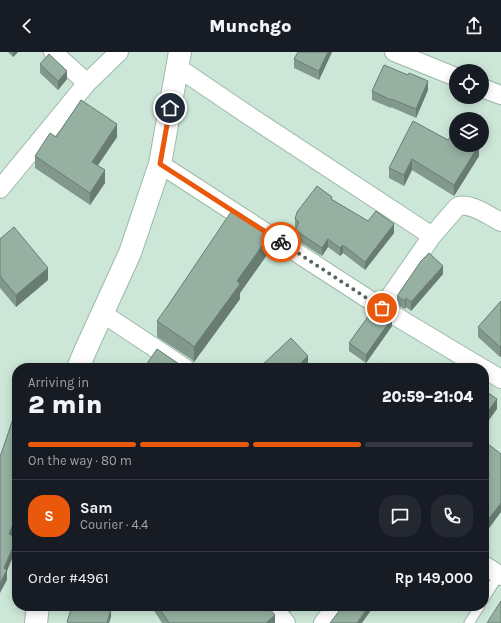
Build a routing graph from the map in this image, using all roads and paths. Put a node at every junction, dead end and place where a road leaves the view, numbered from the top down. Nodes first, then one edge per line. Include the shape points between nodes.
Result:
1 (53, 52) edge
2 (119, 52) edge
3 (394, 52) edge
4 (178, 59) edge
5 (449, 74) edge
6 (87, 83) junction
7 (489, 91) edge
8 (501, 95) edge
9 (160, 164) junction
10 (0, 189) edge
11 (501, 222) edge
12 (432, 236) junction
13 (382, 308) junction
14 (102, 313) junction
15 (80, 363) edge
16 (177, 363) edge
17 (473, 363) edge
18 (489, 372) edge
19 (501, 379) edge
20 (489, 568) edge
21 (500, 576) edge
22 (489, 592) edge
23 (37, 611) edge
24 (276, 611) edge
25 (332, 611) edge
26 (477, 611) edge
27 (36, 623) edge
28 (286, 623) edge
29 (323, 623) edge
30 (469, 623) edge

1 - 6 street
2 - 6 street
3 - 5 street
4 - 9 main road
4 - 12 street via 248,115
6 - 10 street
7 - 8 street
9 - 13 street
9 - 14 main road via 130,253
11 - 12 street via 462,205 458,206
12 - 13 street
13 - 17 street
14 - 15 main road
14 - 16 street
18 - 19 street
20 - 21 street
21 - 22 lane
23 - 27 main road
24 - 28 street
25 - 29 street
26 - 30 lane

